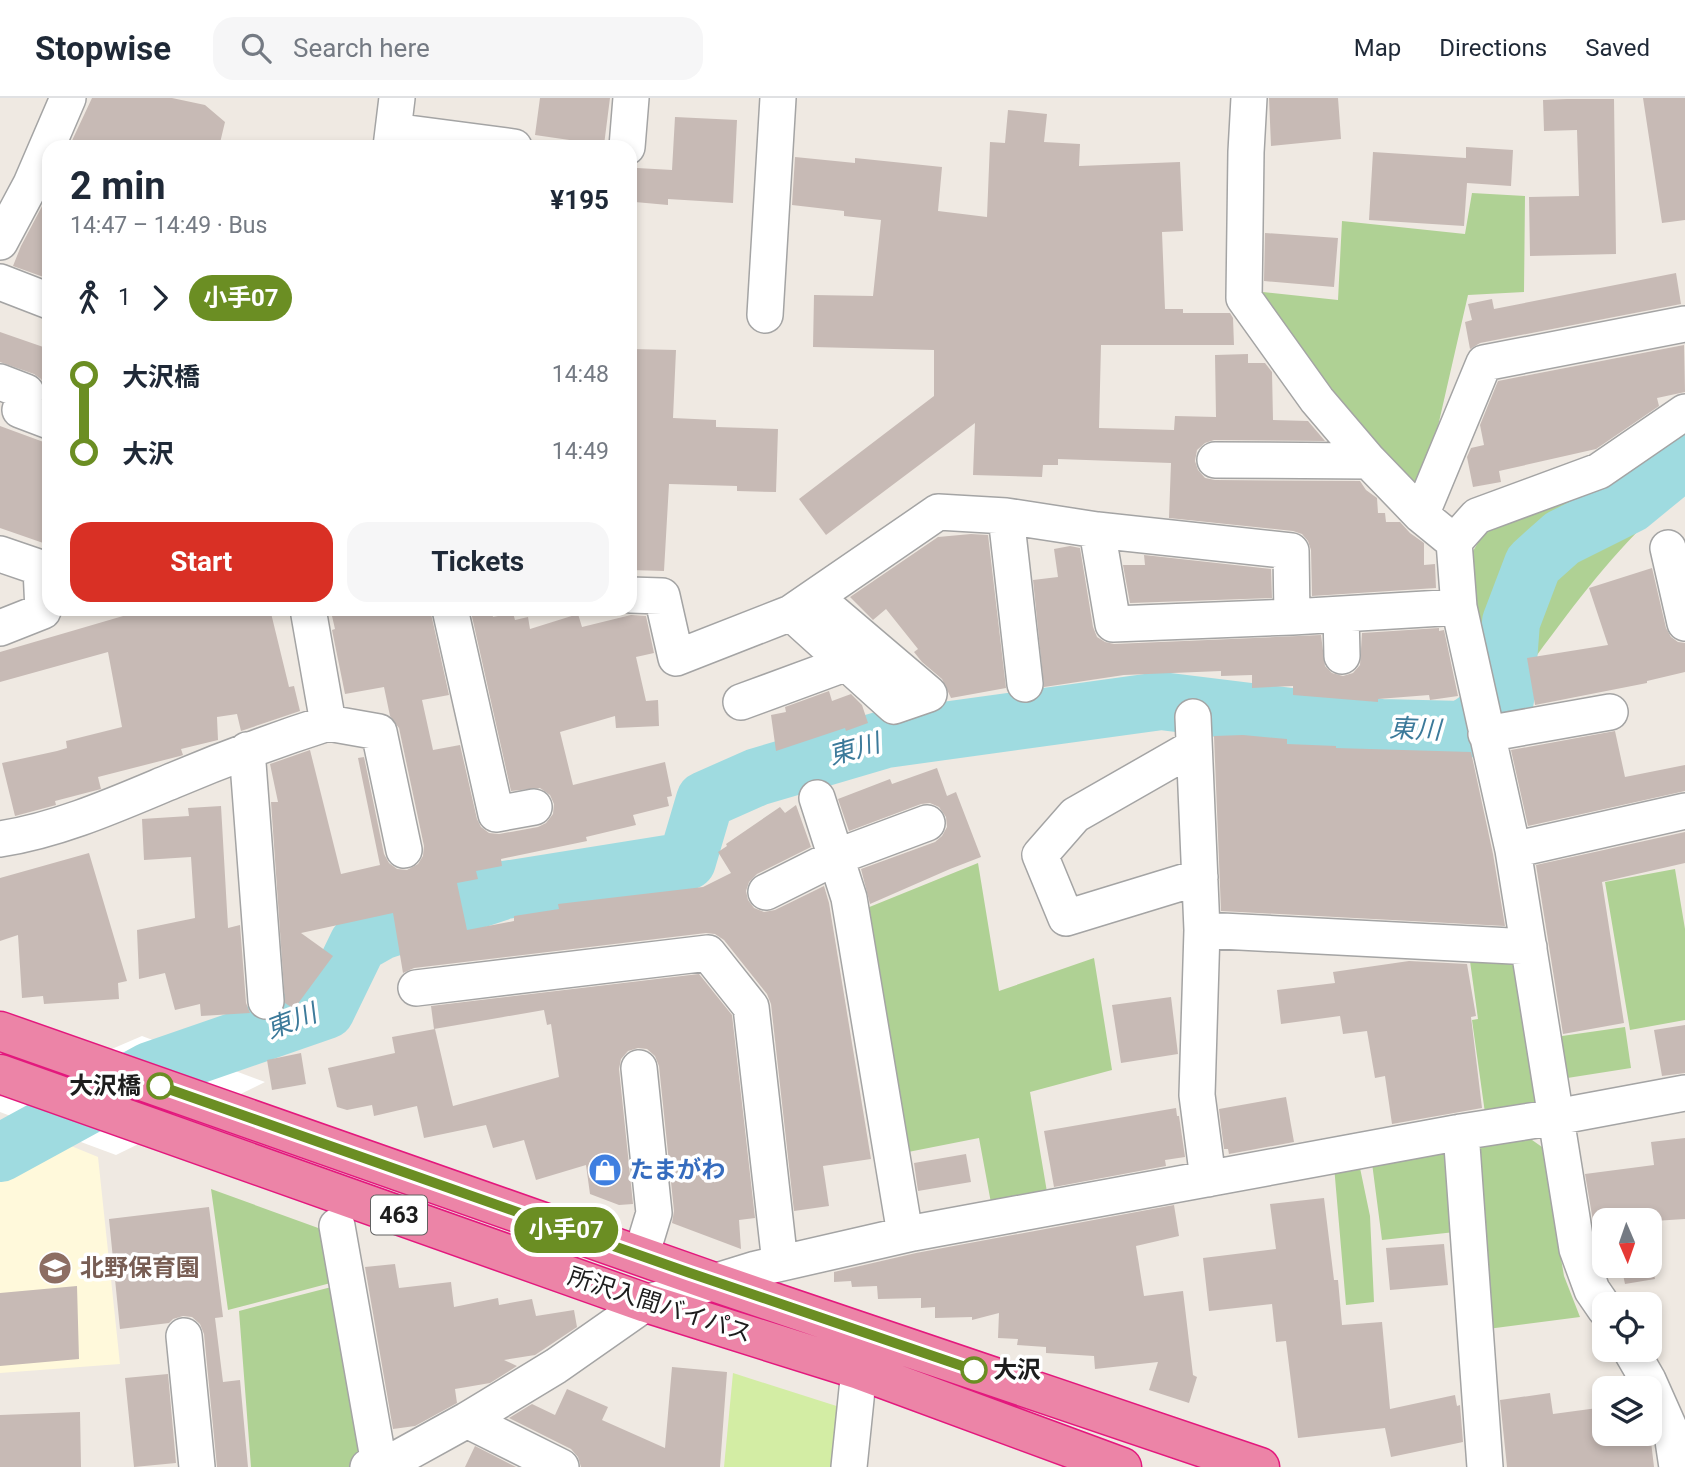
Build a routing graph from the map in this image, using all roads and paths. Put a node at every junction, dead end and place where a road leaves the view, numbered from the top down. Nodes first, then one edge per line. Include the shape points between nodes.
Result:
1 (68, 98) edge
2 (631, 98) edge
3 (778, 98) edge
4 (1249, 98) edge
5 (394, 125) edge
6 (49, 140) edge
7 (476, 140) edge
8 (628, 140) edge
9 (42, 157) edge
10 (0, 242) edge
11 (0, 282) edge
12 (42, 298) edge
13 (765, 315) dead end
14 (1685, 324) edge
15 (0, 382) edge
16 (1685, 412) edge
17 (42, 418) edge
18 (1215, 460) dead end
19 (1369, 461) junction
20 (1421, 515) junction
21 (1006, 516) junction
22 (1097, 530) junction
23 (1454, 542) junction
24 (1668, 548) dead end
25 (0, 554) edge
26 (42, 590) edge
27 (637, 595) edge
28 (803, 605) junction
29 (1459, 607) junction
30 (42, 611) edge
31 (1341, 615) junction
32 (309, 616) edge
33 (452, 616) edge
34 (1292, 617) junction
35 (1685, 623) edge
36 (0, 628) edge
37 (1342, 656) dead end
38 (847, 663) junction
39 (1025, 684) dead end
40 (741, 702) dead end
41 (1610, 712) dead end
42 (1483, 720) junction
43 (328, 723) junction
44 (247, 750) junction
45 (817, 798) dead end
46 (534, 807) dead end
47 (1685, 811) edge
48 (927, 823) dead end
49 (0, 839) edge
50 (404, 850) dead end
51 (1513, 850) junction
52 (836, 857) junction
53 (1200, 877) junction
54 (766, 892) dead end
55 (1202, 930) junction
56 (1529, 947) junction
57 (416, 988) dead end
58 (266, 1001) dead end
59 (0, 1031) edge
60 (639, 1068) dead end
61 (11, 1078) edge
62 (1685, 1093) edge
63 (1556, 1117) junction
64 (1461, 1132) junction
65 (1208, 1179) junction
66 (337, 1226) dead end
67 (905, 1234) junction
68 (641, 1256) junction
69 (780, 1263) junction
70 (714, 1282) junction
71 (1593, 1292) edge
72 (646, 1303) junction
73 (184, 1336) dead end
74 (1638, 1362) edge
75 (859, 1370) junction
76 (467, 1420) junction
77 (374, 1465) edge
78 (197, 1467) edge
79 (561, 1467) edge
80 (849, 1467) edge
81 (1122, 1467) edge
82 (1260, 1467) edge
83 (1485, 1467) edge
84 (1677, 1467) edge

1 - 6 street
2 - 8 street
3 - 13 street
4 - 19 street via 1244,298 1317,400
5 - 7 street
9 - 10 street
11 - 12 street
14 - 20 street via 1483,363
15 - 17 street via 26,392 20,410
16 - 23 street via 1599,471 1477,516
18 - 19 street
19 - 20 street
20 - 23 street
21 - 22 street
21 - 28 street via 938,512
21 - 39 street
22 - 34 street via 1290,551
22 - 34 street via 1113,624
23 - 29 street
24 - 35 street
25 - 26 street via 41,568
27 - 28 street via 662,596 676,658
28 - 38 street
28 - 38 street via 929,694 894,706
29 - 31 street
29 - 42 street
30 - 36 street
31 - 34 street
31 - 37 street
32 - 43 street
33 - 46 street via 496,814
38 - 40 street
41 - 42 street
42 - 51 street
43 - 44 street
43 - 50 street via 379,732
44 - 49 street via 31,835
44 - 58 street
45 - 52 street
47 - 51 street
48 - 52 street
51 - 56 street
52 - 54 street
52 - 67 street via 849,898
53 - 53 street via 1194,732 1075,815 1040,855 1066,918
53 - 55 street
55 - 56 street
55 - 65 street via 1197,1095
56 - 63 street
57 - 69 street via 708,953 751,1007
59 - 68 highway, 所沢入間バイパス / 463
60 - 68 street via 654,1213
61 - 72 highway, 所沢入間バイパス / 463
62 - 63 street
63 - 64 street
63 - 71 street via 1577,1250
64 - 65 street
64 - 83 street
65 - 67 street
66 - 77 street
67 - 69 street
68 - 70 highway, 所沢入間バイパス / 463
69 - 70 street
70 - 72 street
70 - 82 highway, 所沢入間バイパス / 463
72 - 75 highway, 所沢入間バイパス / 463
72 - 76 street
73 - 78 street
74 - 84 street via 1672,1434
75 - 80 street
75 - 81 highway, 所沢入間バイパス / 463
76 - 77 street via 400,1457
76 - 79 street

